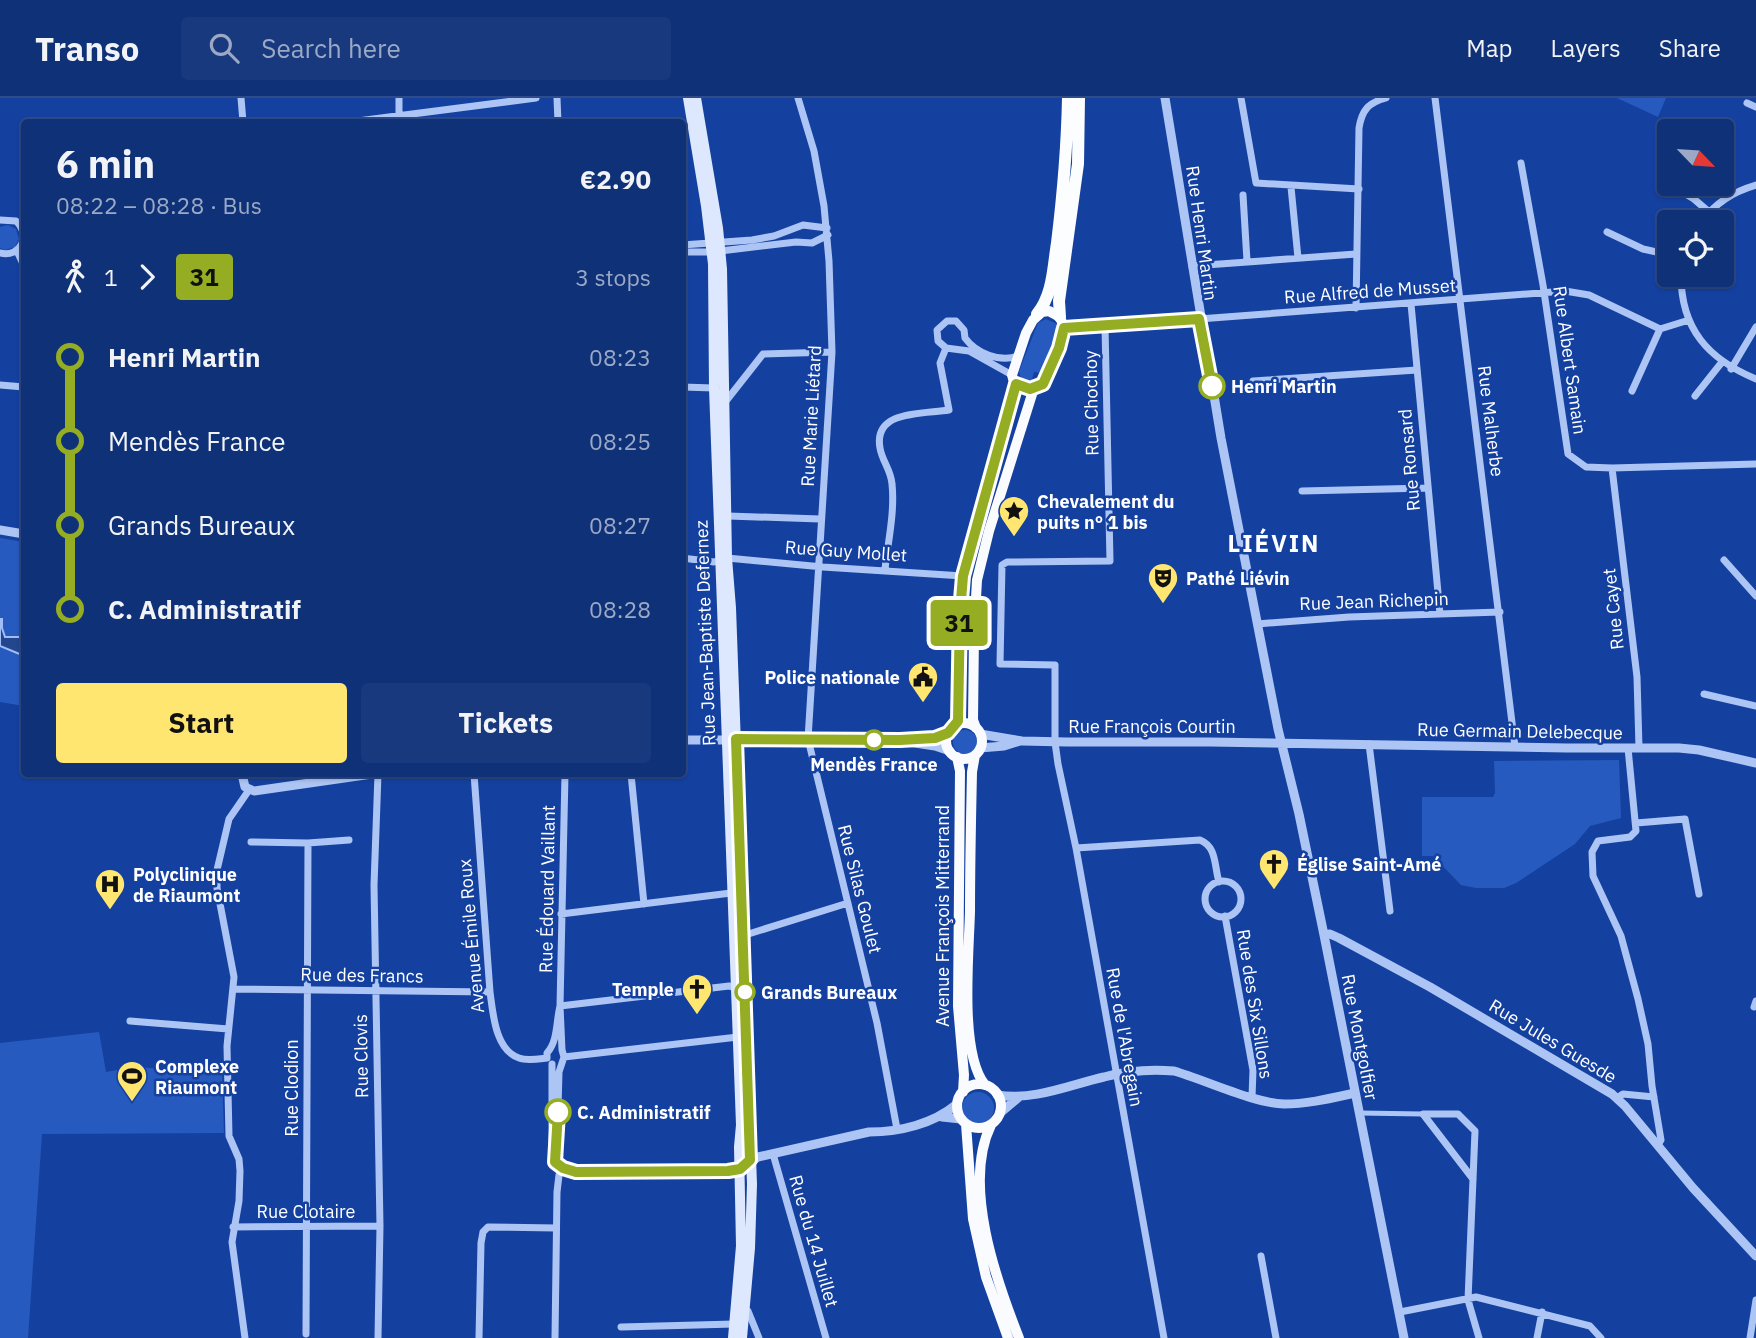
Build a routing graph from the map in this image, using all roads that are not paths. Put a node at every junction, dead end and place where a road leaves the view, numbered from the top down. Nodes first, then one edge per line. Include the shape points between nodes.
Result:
1 (241, 98) edge
2 (399, 98) edge
3 (536, 98) edge
4 (557, 98) edge
5 (688, 98) edge
6 (696, 98) edge
7 (798, 98) edge
8 (1068, 98) edge
9 (1079, 98) edge
10 (1165, 98) edge
11 (1241, 98) edge
12 (1386, 98) edge
13 (1435, 98) edge
14 (1748, 103) dead end
15 (1756, 107) edge
16 (243, 119) edge
17 (399, 119) edge
18 (558, 119) edge
19 (1521, 163) dead end
20 (1756, 185) edge
21 (1291, 187) junction
22 (1359, 189) junction
23 (1243, 195) dead end
24 (1689, 196) edge
25 (1707, 210) edge
26 (1712, 210) edge
27 (0, 219) edge
28 (21, 227) edge
29 (827, 231) junction
30 (1607, 232) dead end
31 (21, 244) edge
32 (686, 244) edge
33 (716, 247) junction
34 (17, 251) junction
35 (686, 251) edge
36 (0, 253) edge
37 (1657, 253) edge
38 (1356, 254) junction
39 (1298, 258) junction
40 (21, 260) edge
41 (1248, 261) junction
42 (1192, 266) junction
43 (1681, 287) edge
44 (1544, 292) junction
45 (1460, 299) junction
46 (1411, 304) junction
47 (1356, 308) junction
48 (1037, 314) junction
49 (1199, 319) junction
50 (1689, 320) junction
51 (1062, 322) junction
52 (1105, 326) junction
53 (1756, 327) edge
54 (1660, 329) junction
55 (965, 338) junction
56 (946, 348) junction
57 (956, 348) junction
58 (832, 352) junction
59 (1018, 356) junction
60 (1722, 362) junction
61 (1731, 369) junction
62 (1417, 370) junction
63 (1014, 379) junction
64 (1756, 379) edge
65 (1254, 381) dead end
66 (0, 385) edge
67 (21, 387) edge
68 (686, 387) edge
69 (714, 388) junction
70 (1034, 388) junction
71 (1632, 391) dead end
72 (1695, 396) dead end
73 (726, 401) junction
74 (1756, 464) edge
75 (1612, 468) junction
76 (1427, 488) junction
77 (1302, 491) dead end
78 (728, 516) junction
79 (820, 519) junction
80 (0, 530) edge
81 (21, 534) edge
82 (686, 558) edge
83 (724, 560) junction
84 (1724, 560) dead end
85 (819, 566) junction
86 (885, 569) junction
87 (963, 576) junction
88 (1756, 596) edge
89 (1497, 612) junction
90 (1440, 614) junction
91 (1257, 624) junction
92 (1704, 694) dead end
93 (1756, 706) edge
94 (951, 730) junction
95 (978, 731) junction
96 (731, 739) junction
97 (808, 739) junction
98 (686, 740) edge
99 (900, 740) junction
100 (1022, 741) junction
101 (1055, 742) junction
102 (1281, 743) junction
103 (1369, 744) junction
104 (1515, 747) junction
105 (1628, 748) junction
106 (1639, 748) junction
107 (978, 752) junction
108 (953, 754) junction
109 (1756, 763) edge
110 (966, 771) junction
111 (242, 777) edge
112 (351, 777) edge
113 (377, 777) edge
114 (474, 777) edge
115 (565, 777) edge
116 (631, 777) edge
117 (248, 790) junction
118 (1636, 823) junction
119 (349, 840) dead end
120 (251, 842) dead end
121 (307, 844) junction
122 (1076, 848) junction
123 (1219, 882) junction
124 (731, 893) junction
125 (1699, 894) dead end
126 (848, 903) junction
127 (644, 904) junction
128 (1390, 911) dead end
129 (561, 914) junction
130 (1226, 916) junction
131 (1324, 935) junction
132 (738, 937) junction
133 (737, 988) junction
134 (234, 989) junction
135 (308, 989) junction
136 (376, 991) junction
137 (490, 992) junction
138 (561, 1006) junction
139 (130, 1021) dead end
140 (228, 1029) junction
141 (738, 1038) junction
142 (560, 1054) junction
143 (550, 1061) junction
144 (1115, 1074) junction
145 (985, 1085) junction
146 (963, 1092) junction
147 (1355, 1093) junction
148 (998, 1095) junction
149 (1019, 1097) junction
150 (1252, 1097) junction
151 (1654, 1097) junction
152 (1617, 1098) junction
153 (957, 1104) junction
154 (1000, 1113) junction
155 (1359, 1113) junction
156 (1423, 1114) junction
157 (942, 1116) junction
158 (963, 1122) junction
159 (991, 1125) junction
160 (897, 1129) junction
161 (1658, 1145) junction
162 (773, 1154) junction
163 (750, 1160) junction
164 (555, 1162) junction
165 (563, 1168) junction
166 (740, 1169) junction
167 (1473, 1179) junction
168 (380, 1226) junction
169 (233, 1227) junction
170 (306, 1227) junction
171 (556, 1228) junction
172 (1261, 1256) dead end
173 (1756, 1256) edge
174 (1468, 1300) junction
175 (1756, 1300) edge
176 (744, 1310) junction
177 (1400, 1312) junction
178 (1542, 1312) junction
179 (734, 1324) junction
180 (621, 1327) dead end
181 (306, 1334) dead end
182 (245, 1338) edge
183 (378, 1338) edge
184 (479, 1338) edge
185 (555, 1338) edge
186 (733, 1338) edge
187 (742, 1338) edge
188 (759, 1338) edge
189 (826, 1338) edge
190 (1008, 1338) edge
191 (1019, 1338) edge
192 (1164, 1338) edge
193 (1276, 1338) edge
194 (1404, 1338) edge
195 (1479, 1338) edge
196 (1537, 1338) edge
197 (1601, 1338) edge
198 (1750, 1338) edge

1 - 16 street
2 - 17 street
3 - 17 street
4 - 18 street
5 - 33 main road, Rue Jean-Baptiste Defernez
6 - 33 main road, Rue Jean-Baptiste Defernez
7 - 29 street, Rue Marie Liétard via 814,151
8 - 48 highway via 1055,263
9 - 51 highway via 1078,164 1059,300
10 - 42 street, Rue Henri Martin
11 - 21 street via 1256,183
12 - 22 street via 1373,102 1362,114
13 - 45 street, Rue Malherbe
14 - 15 street
19 - 44 street, Rue Albert Samain
20 - 26 street via 1738,190
21 - 22 street
21 - 39 street
22 - 38 street
23 - 41 street
24 - 25 street
27 - 28 street via 11,219
29 - 33 street via 803,225 774,236
29 - 33 street via 812,243
29 - 58 street, Rue Marie Liétard
30 - 37 street
31 - 34 street
32 - 33 street
33 - 35 street
33 - 69 main road, Rue Jean-Baptiste Defernez
33 - 73 main road, Rue Jean-Baptiste Defernez
34 - 36 street
34 - 40 street
38 - 39 street
38 - 47 street
39 - 41 street
41 - 42 street
42 - 49 street, Rue Henri Martin
43 - 50 street
44 - 45 street, Rue Alfred de Musset
44 - 54 street, Rue Alfred de Musset via 1576,291
44 - 75 street, Rue Albert Samain via 1567,454 1586,467
45 - 46 street, Rue Alfred de Musset
45 - 89 street, Rue Malherbe
46 - 47 street, Rue Alfred de Musset
46 - 62 street, Rue Ronsard
47 - 49 street, Rue Alfred de Musset
48 - 51 main road via 1049,312
48 - 59 main road
49 - 52 street
49 - 91 street, Rue Henri Martin
50 - 54 street
50 - 60 street via 1705,347
51 - 52 street
51 - 70 main road via 1046,380
52 - 101 street, Rue Chochoy via 1110,561 1007,562 1000,572 1000,664 1055,665
53 - 61 street
54 - 71 street
55 - 56 street via 961,325 952,320 942,323 936,335
55 - 57 street
55 - 59 street via 979,351 1001,358
56 - 57 street
56 - 86 street via 940,363 948,410 894,418 880,434 893,491
57 - 63 street
58 - 73 street via 764,354
58 - 79 street, Rue Marie Liétard
59 - 63 main road
60 - 61 street
60 - 72 street
61 - 64 street
62 - 65 street
62 - 76 street, Rue Ronsard
63 - 70 main road via 1024,389
63 - 87 main road
66 - 67 street
68 - 69 street
69 - 83 main road, Rue Jean-Baptiste Defernez
70 - 95 main road via 977,580 973,720
73 - 78 main road, Rue Jean-Baptiste Defernez
74 - 75 street, Rue Albert Samain
75 - 106 street, Rue Cayet via 1637,677
76 - 77 street
76 - 90 street, Rue Ronsard
78 - 79 street
78 - 83 main road, Rue Jean-Baptiste Defernez
79 - 85 street, Rue Marie Liétard
80 - 81 street
82 - 83 street, Rue Guy Mollet
83 - 85 street, Rue Guy Mollet
83 - 96 main road, Rue Jean-Baptiste Defernez
84 - 88 street
85 - 86 street, Rue Guy Mollet
85 - 97 street, Rue Marie Liétard
86 - 87 street, Rue Guy Mollet
87 - 94 main road via 958,721
89 - 90 street, Rue Jean Richepin
89 - 104 street, Rue Malherbe
90 - 91 street, Rue Jean Richepin
91 - 102 street, Rue Henri Martin
92 - 93 street
94 - 95 main road via 965,724
94 - 99 street via 935,738
94 - 108 main road via 947,743
95 - 100 street
95 - 107 main road
96 - 97 street
96 - 98 street
96 - 124 main road, Rue Jean-Baptiste Defernez
96 - 132 main road, Rue Jean-Baptiste Defernez
97 - 99 street
97 - 126 street, Rue Silas Goulet
99 - 108 street
100 - 101 street, Rue François Courtin
100 - 107 street
101 - 102 street, Rue François Courtin
101 - 122 street, Rue de l'Abregain
102 - 103 street, Rue Germain Delebecque
102 - 131 street, Rue Montgolfier
103 - 104 street, Rue Germain Delebecque
103 - 128 street
104 - 105 street, Rue Germain Delebecque
105 - 106 street, Rue Germain Delebecque
105 - 118 street
106 - 109 street, Rue Germain Delebecque via 1690,748
107 - 108 main road via 969,758
107 - 110 main road
108 - 110 main road
110 - 145 main road, Avenue François Mitterrand via 970,1036 976,1072
110 - 146 main road, Avenue François Mitterrand via 958,1006
111 - 117 street
112 - 117 street
113 - 136 street, Rue Clovis
114 - 137 street, Avenue Émile Roux
115 - 129 street, Rue Édouard Vaillant
116 - 127 street
117 - 134 street via 229,819 216,870
118 - 125 street via 1685,819
118 - 151 street via 1630,837 1598,841 1592,866 1621,936 1638,999
119 - 121 street
120 - 121 street
121 - 135 street, Rue Clodion
122 - 123 street via 1200,840 1213,850
122 - 144 street, Rue de l'Abregain
123 - 130 street via 1206,893 1205,902 1216,917
123 - 130 street via 1233,884 1241,896 1238,910
124 - 127 street
124 - 132 main road, Rue Jean-Baptiste Defernez
126 - 132 street
126 - 160 street, Rue Silas Goulet
127 - 129 street
129 - 138 street, Rue Édouard Vaillant
130 - 150 street, Rue des Six Sillons via 1253,1070
131 - 147 street, Rue Montgolfier
131 - 152 street, Rue Jules Guesde via 1339,938 1430,987
132 - 133 main road, Rue Jean-Baptiste Defernez
132 - 163 main road, Rue Jean-Baptiste Defernez
133 - 138 street
133 - 141 main road, Rue Jean-Baptiste Defernez
134 - 135 street, Rue des Francs
134 - 140 street
135 - 136 street, Rue des Francs
135 - 170 street, Rue Clodion
136 - 137 street, Rue des Francs
136 - 168 street, Rue Clovis
137 - 143 street, Avenue Émile Roux via 508,1052 522,1059
138 - 142 street, Rue Édouard Vaillant
139 - 140 street
140 - 169 street via 229,1136 239,1159 239,1201
141 - 142 street
141 - 166 main road, Rue Jean-Baptiste Defernez
142 - 143 street
142 - 143 street via 547,1053
142 - 164 street, Rue Édouard Vaillant
143 - 164 street
144 - 149 street
144 - 150 street via 1174,1071
144 - 192 street, Rue de l'Abregain
145 - 146 main road
145 - 148 main road
146 - 153 main road
147 - 150 street via 1294,1103
147 - 155 street, Rue Montgolfier
148 - 149 street
148 - 154 main road
149 - 154 street
151 - 152 street via 1623,1094
151 - 161 street
152 - 161 street, Rue Jules Guesde
153 - 157 street
153 - 158 main road
154 - 159 main road
155 - 156 street
155 - 177 street, Rue Montgolfier
156 - 167 street
156 - 167 street via 1458,1114 1475,1131
157 - 158 street
157 - 160 street
158 - 159 main road via 977,1128
158 - 190 main road via 974,1227
159 - 191 main road via 982,1150 984,1225
160 - 162 street
161 - 173 street, Rue Jules Guesde
162 - 163 street
162 - 189 street, Rue du 14 Juillet
163 - 166 street
163 - 176 main road, Rue Jean-Baptiste Defernez via 752,1216
164 - 165 street
165 - 166 street via 576,1172
165 - 171 street
166 - 179 main road, Rue Jean-Baptiste Defernez via 741,1246
167 - 174 street
168 - 170 street, Rue Clotaire
168 - 183 street, Rue Clovis
169 - 170 street, Rue Clotaire
169 - 182 street
170 - 181 street, Rue Clodion
171 - 184 street via 488,1227 483,1232
171 - 185 street
172 - 193 street
174 - 177 street
174 - 178 street via 1476,1297
174 - 195 street
175 - 198 street
176 - 187 main road, Rue Jean-Baptiste Defernez
176 - 188 street
177 - 194 street, Rue Montgolfier
178 - 196 street
178 - 197 street via 1590,1326
179 - 180 street
179 - 186 main road, Rue Jean-Baptiste Defernez

